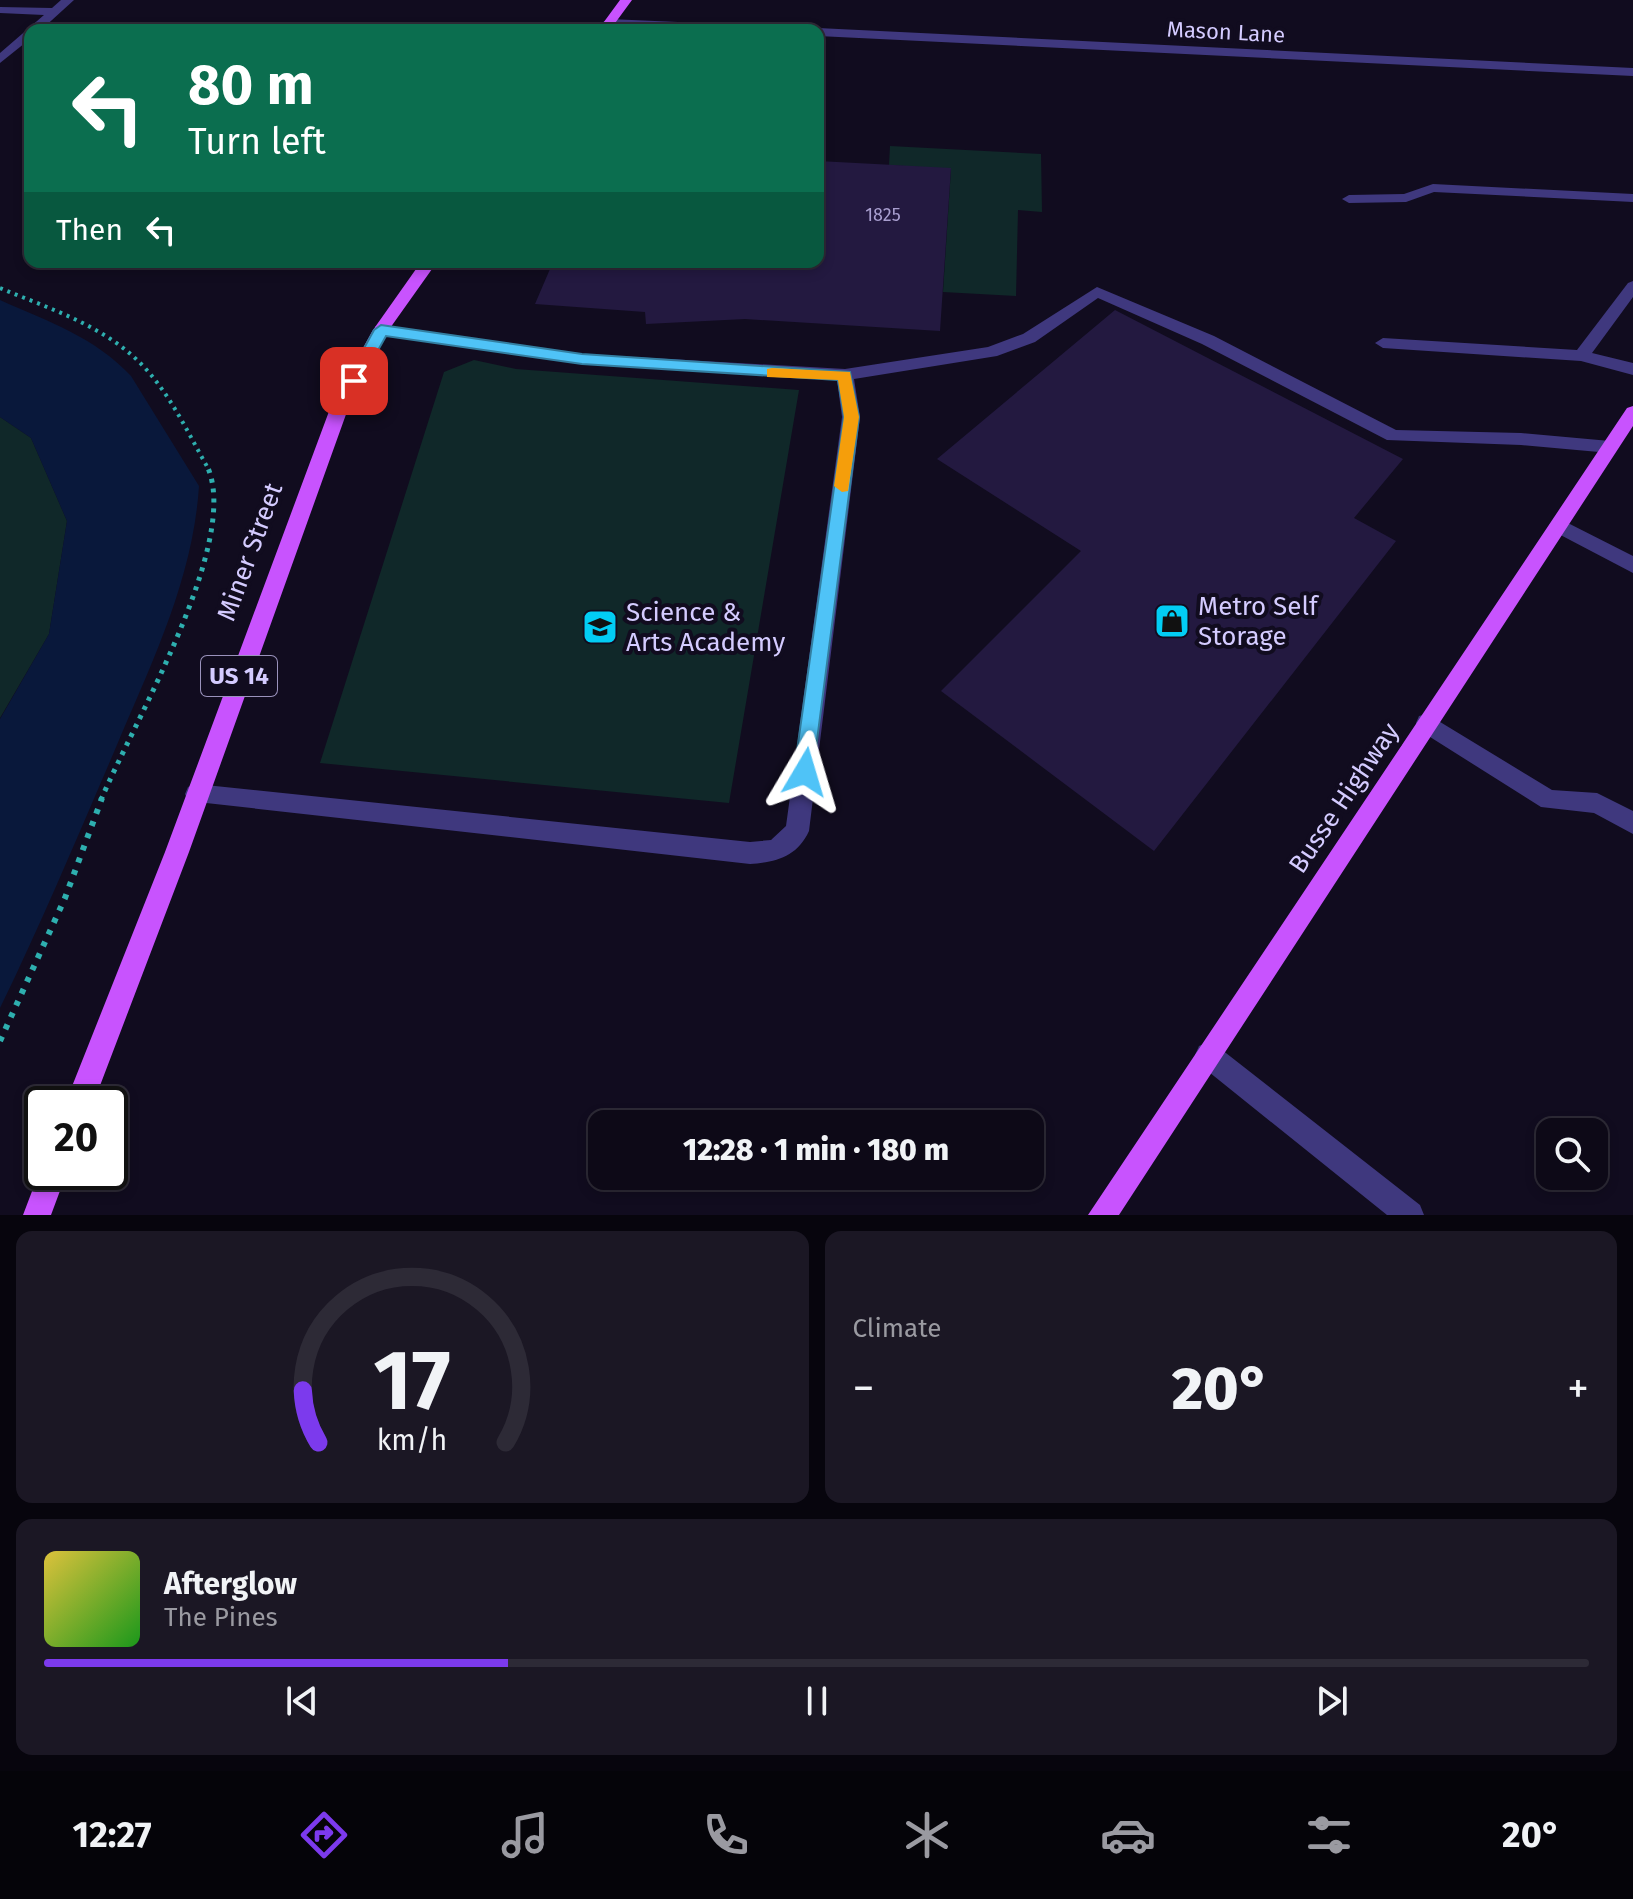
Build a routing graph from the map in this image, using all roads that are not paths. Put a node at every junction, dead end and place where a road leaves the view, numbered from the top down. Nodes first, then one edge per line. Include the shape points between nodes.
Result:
1 (68, 0) edge
2 (626, 0) edge
3 (0, 10) edge
4 (54, 12) junction
5 (41, 24) edge
6 (608, 24) edge
7 (824, 32) edge
8 (24, 38) edge
9 (1, 57) edge
10 (1633, 72) edge
11 (1633, 198) edge
12 (1349, 199) dead end
13 (425, 268) edge
14 (1633, 286) edge
15 (381, 330) junction
16 (1383, 343) dead end
17 (1581, 356) junction
18 (1633, 369) edge
19 (845, 375) junction
20 (1633, 412) edge
21 (1610, 447) junction
22 (1558, 525) junction
23 (1633, 565) edge
24 (1427, 723) junction
25 (196, 794) junction
26 (1633, 823) edge
27 (1208, 1055) junction
28 (86, 1086) edge
29 (46, 1190) edge
30 (37, 1215) edge
31 (1102, 1215) edge
32 (1410, 1215) edge

1 - 4 street
2 - 6 main road
3 - 4 street
4 - 5 street
7 - 10 street, Mason Lane
8 - 9 street
11 - 12 street via 1433,188 1406,198
13 - 15 main road, Miner Street / US 14
14 - 17 street
15 - 19 street via 582,359
15 - 25 main road, Miner Street / US 14 via 319,458
16 - 17 street
17 - 18 street
19 - 21 street via 991,352 1029,338 1097,292 1208,340 1393,436
19 - 25 street via 851,417 797,831 776,851 750,853
20 - 21 main road, Busse Highway
21 - 22 main road, Busse Highway
22 - 23 street
22 - 24 main road, Busse Highway
24 - 26 street via 1549,800 1597,803
24 - 27 main road, Busse Highway
25 - 28 main road, Miner Street / US 14
27 - 31 main road, Busse Highway
27 - 32 street
29 - 30 main road

